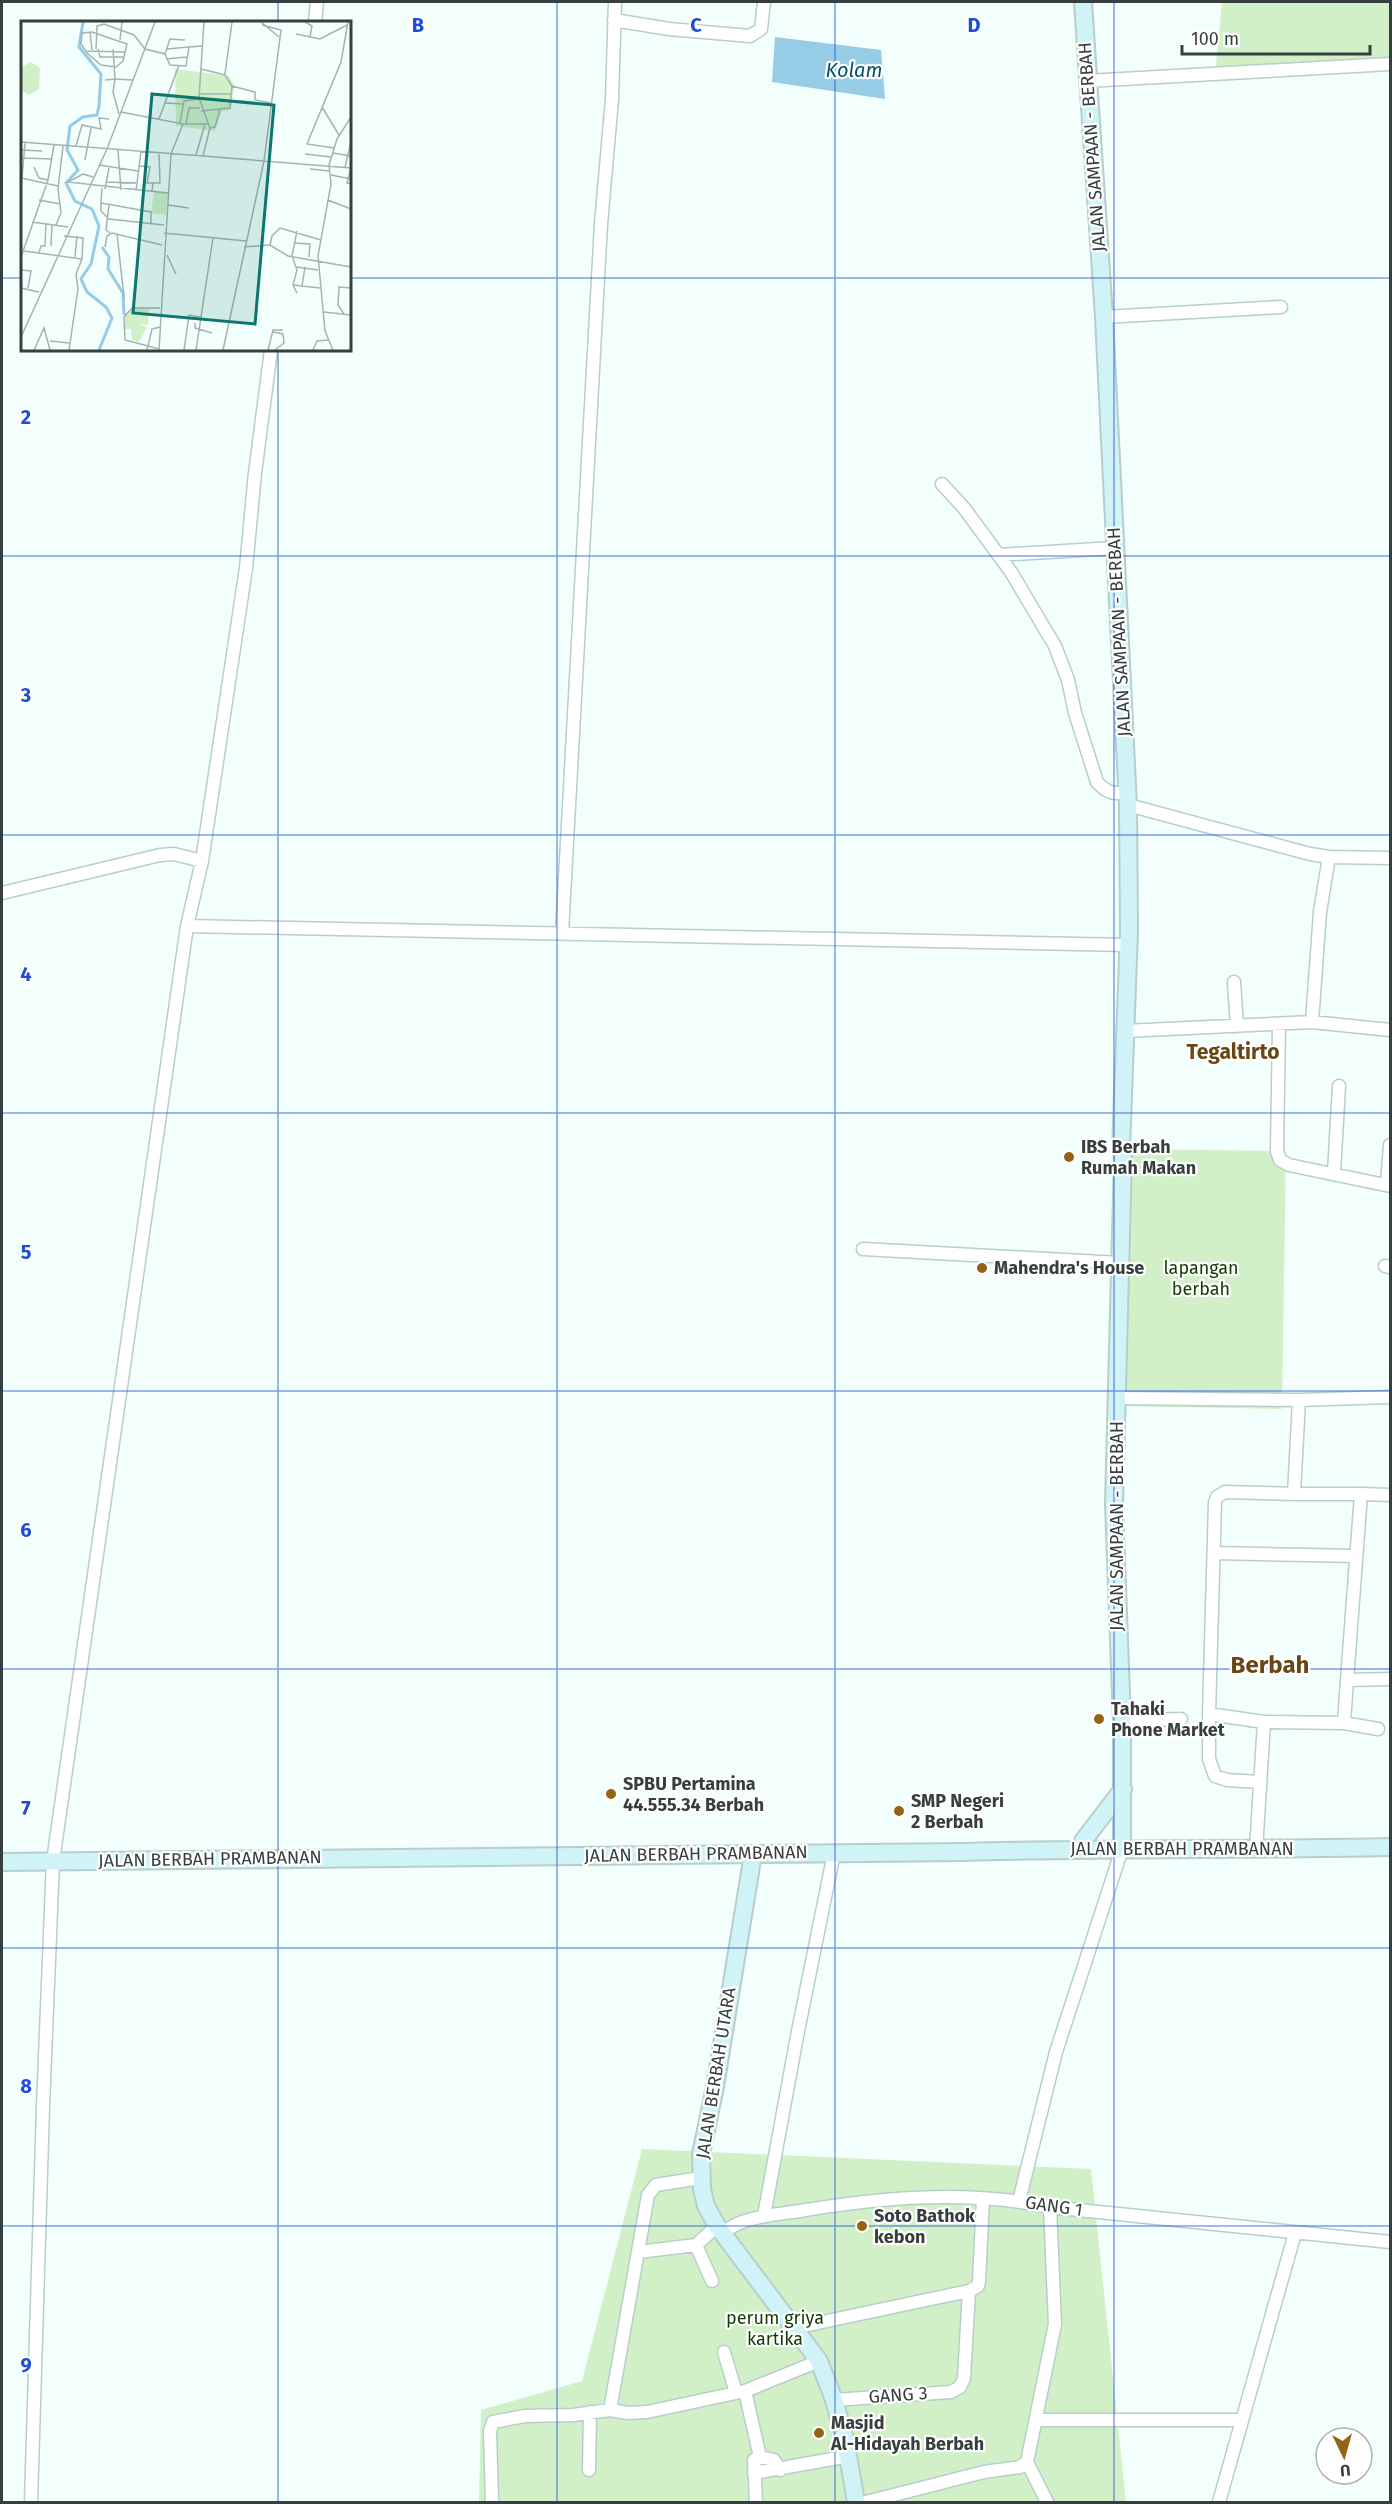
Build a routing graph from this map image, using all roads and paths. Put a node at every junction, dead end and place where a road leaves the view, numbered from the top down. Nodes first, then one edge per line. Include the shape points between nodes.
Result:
1 (317, 2) edge
2 (615, 2) edge
3 (764, 2) edge
4 (1083, 2) edge
5 (614, 20) junction
6 (315, 21) edge
7 (1390, 64) edge
8 (1087, 81) junction
9 (1281, 307) dead end
10 (1104, 317) junction
11 (271, 351) edge
12 (942, 484) dead end
13 (1114, 548) junction
14 (999, 555) junction
15 (1127, 799) junction
16 (1329, 857) junction
17 (1390, 858) edge
18 (202, 861) junction
19 (2, 893) edge
20 (187, 926) junction
21 (561, 933) junction
22 (1128, 945) junction
23 (1234, 982) dead end
24 (1312, 1022) junction
25 (1279, 1024) junction
26 (1237, 1026) junction
27 (1390, 1030) edge
28 (1125, 1031) junction
29 (1339, 1086) dead end
30 (1390, 1145) edge
31 (1334, 1172) junction
32 (1389, 1185) edge
33 (863, 1249) dead end
34 (1120, 1263) junction
35 (1117, 1398) junction
36 (1390, 1398) edge
37 (1299, 1400) junction
38 (1294, 1494) junction
39 (1361, 1494) junction
40 (1390, 1495) edge
41 (1214, 1553) junction
42 (1356, 1556) junction
43 (1390, 1679) edge
44 (1347, 1680) junction
45 (1209, 1714) junction
46 (1181, 1719) dead end
47 (1122, 1721) junction
48 (1264, 1722) junction
49 (1344, 1723) junction
50 (1378, 1729) dead end
51 (1260, 1782) junction
52 (1123, 1789) junction
53 (1390, 1847) edge
54 (1082, 1849) junction
55 (1122, 1849) junction
56 (1256, 1850) junction
57 (834, 1853) junction
58 (753, 1854) junction
59 (53, 1861) junction
60 (2, 1862) edge
61 (700, 2178) junction
62 (983, 2199) junction
63 (1019, 2201) junction
64 (1050, 2207) junction
65 (764, 2216) junction
66 (719, 2229) junction
67 (1295, 2233) junction
68 (1390, 2242) edge
69 (696, 2245) junction
70 (638, 2252) junction
71 (712, 2281) dead end
72 (969, 2291) junction
73 (795, 2328) junction
74 (724, 2352) dead end
75 (819, 2361) junction
76 (741, 2392) junction
77 (834, 2400) junction
78 (609, 2410) junction
79 (590, 2412) junction
80 (1037, 2420) junction
81 (1238, 2421) dead end
82 (849, 2456) junction
83 (759, 2457) junction
84 (1027, 2462) junction
85 (589, 2470) dead end
86 (780, 2470) junction
87 (754, 2473) junction
88 (31, 2502) edge
89 (492, 2502) edge
90 (756, 2502) edge
91 (856, 2502) edge
92 (866, 2502) edge
93 (1047, 2502) edge
94 (1219, 2502) edge

1 - 6 street
2 - 5 street
3 - 5 street via 761,29 750,36
4 - 8 main road, JALAN SAMPAAN - BERBAH
5 - 21 street
7 - 8 street
8 - 10 main road, JALAN SAMPAAN - BERBAH
9 - 10 street
10 - 13 main road, JALAN SAMPAAN - BERBAH
11 - 18 street via 246,568
12 - 14 street
13 - 14 street
13 - 15 main road, JALAN SAMPAAN - BERBAH
14 - 15 street via 1060,656 1097,782 1104,790
15 - 16 street
15 - 22 main road, JALAN SAMPAAN - BERBAH
16 - 17 street
16 - 24 street via 1320,912
18 - 19 street via 160,855
18 - 20 street
20 - 21 street
20 - 59 street
21 - 22 street
22 - 28 main road, JALAN SAMPAAN - BERBAH
23 - 26 street
24 - 25 street
24 - 27 street
25 - 26 street
25 - 31 street via 1280,1160
26 - 28 street
28 - 34 main road, JALAN SAMPAAN - BERBAH
29 - 31 street
30 - 32 street
31 - 32 street
33 - 34 street
34 - 35 main road, JALAN SAMPAAN - BERBAH
35 - 37 street
35 - 47 main road, JALAN SAMPAAN - BERBAH via 1115,1570
36 - 37 street
37 - 38 street
38 - 39 street
38 - 41 street via 1220,1494 1215,1502
39 - 40 street
39 - 42 street
41 - 42 street
41 - 45 street
42 - 44 street
43 - 44 street
44 - 49 street
45 - 48 street
45 - 51 street via 1209,1759 1215,1776
46 - 47 street
47 - 52 main road, JALAN SAMPAAN - BERBAH
48 - 49 street
48 - 51 street
49 - 50 street
51 - 56 street
52 - 54 main road via 1083,1841
52 - 55 main road, JALAN SAMPAAN - BERBAH
53 - 56 main road, JALAN BERBAH PRAMBANAN
54 - 55 main road, JALAN BERBAH PRAMBANAN
54 - 57 main road, JALAN BERBAH PRAMBANAN
55 - 56 main road, JALAN BERBAH PRAMBANAN
55 - 63 street via 1056,2052
57 - 58 main road, JALAN BERBAH PRAMBANAN
57 - 65 street
58 - 59 main road, JALAN BERBAH PRAMBANAN
58 - 61 main road, JALAN BERBAH UTARA
59 - 60 main road, JALAN BERBAH PRAMBANAN
59 - 88 street
61 - 66 main road, JALAN BERBAH UTARA via 706,2206
61 - 70 street via 656,2185 651,2190
62 - 63 street, GANG 1
62 - 65 street, GANG 1 via 924,2196
62 - 72 street via 979,2281
63 - 64 street, GANG 1
64 - 67 street, GANG 1
64 - 80 street via 1055,2324
65 - 66 street, GANG 1
66 - 69 street, GANG 1
66 - 73 main road, JALAN BERBAH UTARA
67 - 68 street, GANG 1
67 - 94 street
69 - 70 street
69 - 71 street
70 - 78 street
72 - 73 street
72 - 77 street, GANG 3 via 964,2378 960,2387 951,2392
73 - 75 main road, JALAN BERBAH UTARA
74 - 76 street
75 - 76 street
75 - 77 main road, JALAN BERBAH UTARA
76 - 78 street via 647,2412
76 - 83 street
77 - 82 main road, JALAN BERBAH UTARA
78 - 79 street
79 - 85 street
79 - 89 street via 493,2421
80 - 81 street
80 - 84 street
82 - 86 street
82 - 91 main road, JALAN BERBAH UTARA
83 - 86 street via 774,2460
83 - 87 street via 753,2463
84 - 92 street via 1020,2467 984,2472
84 - 93 street
86 - 87 street
87 - 90 street

